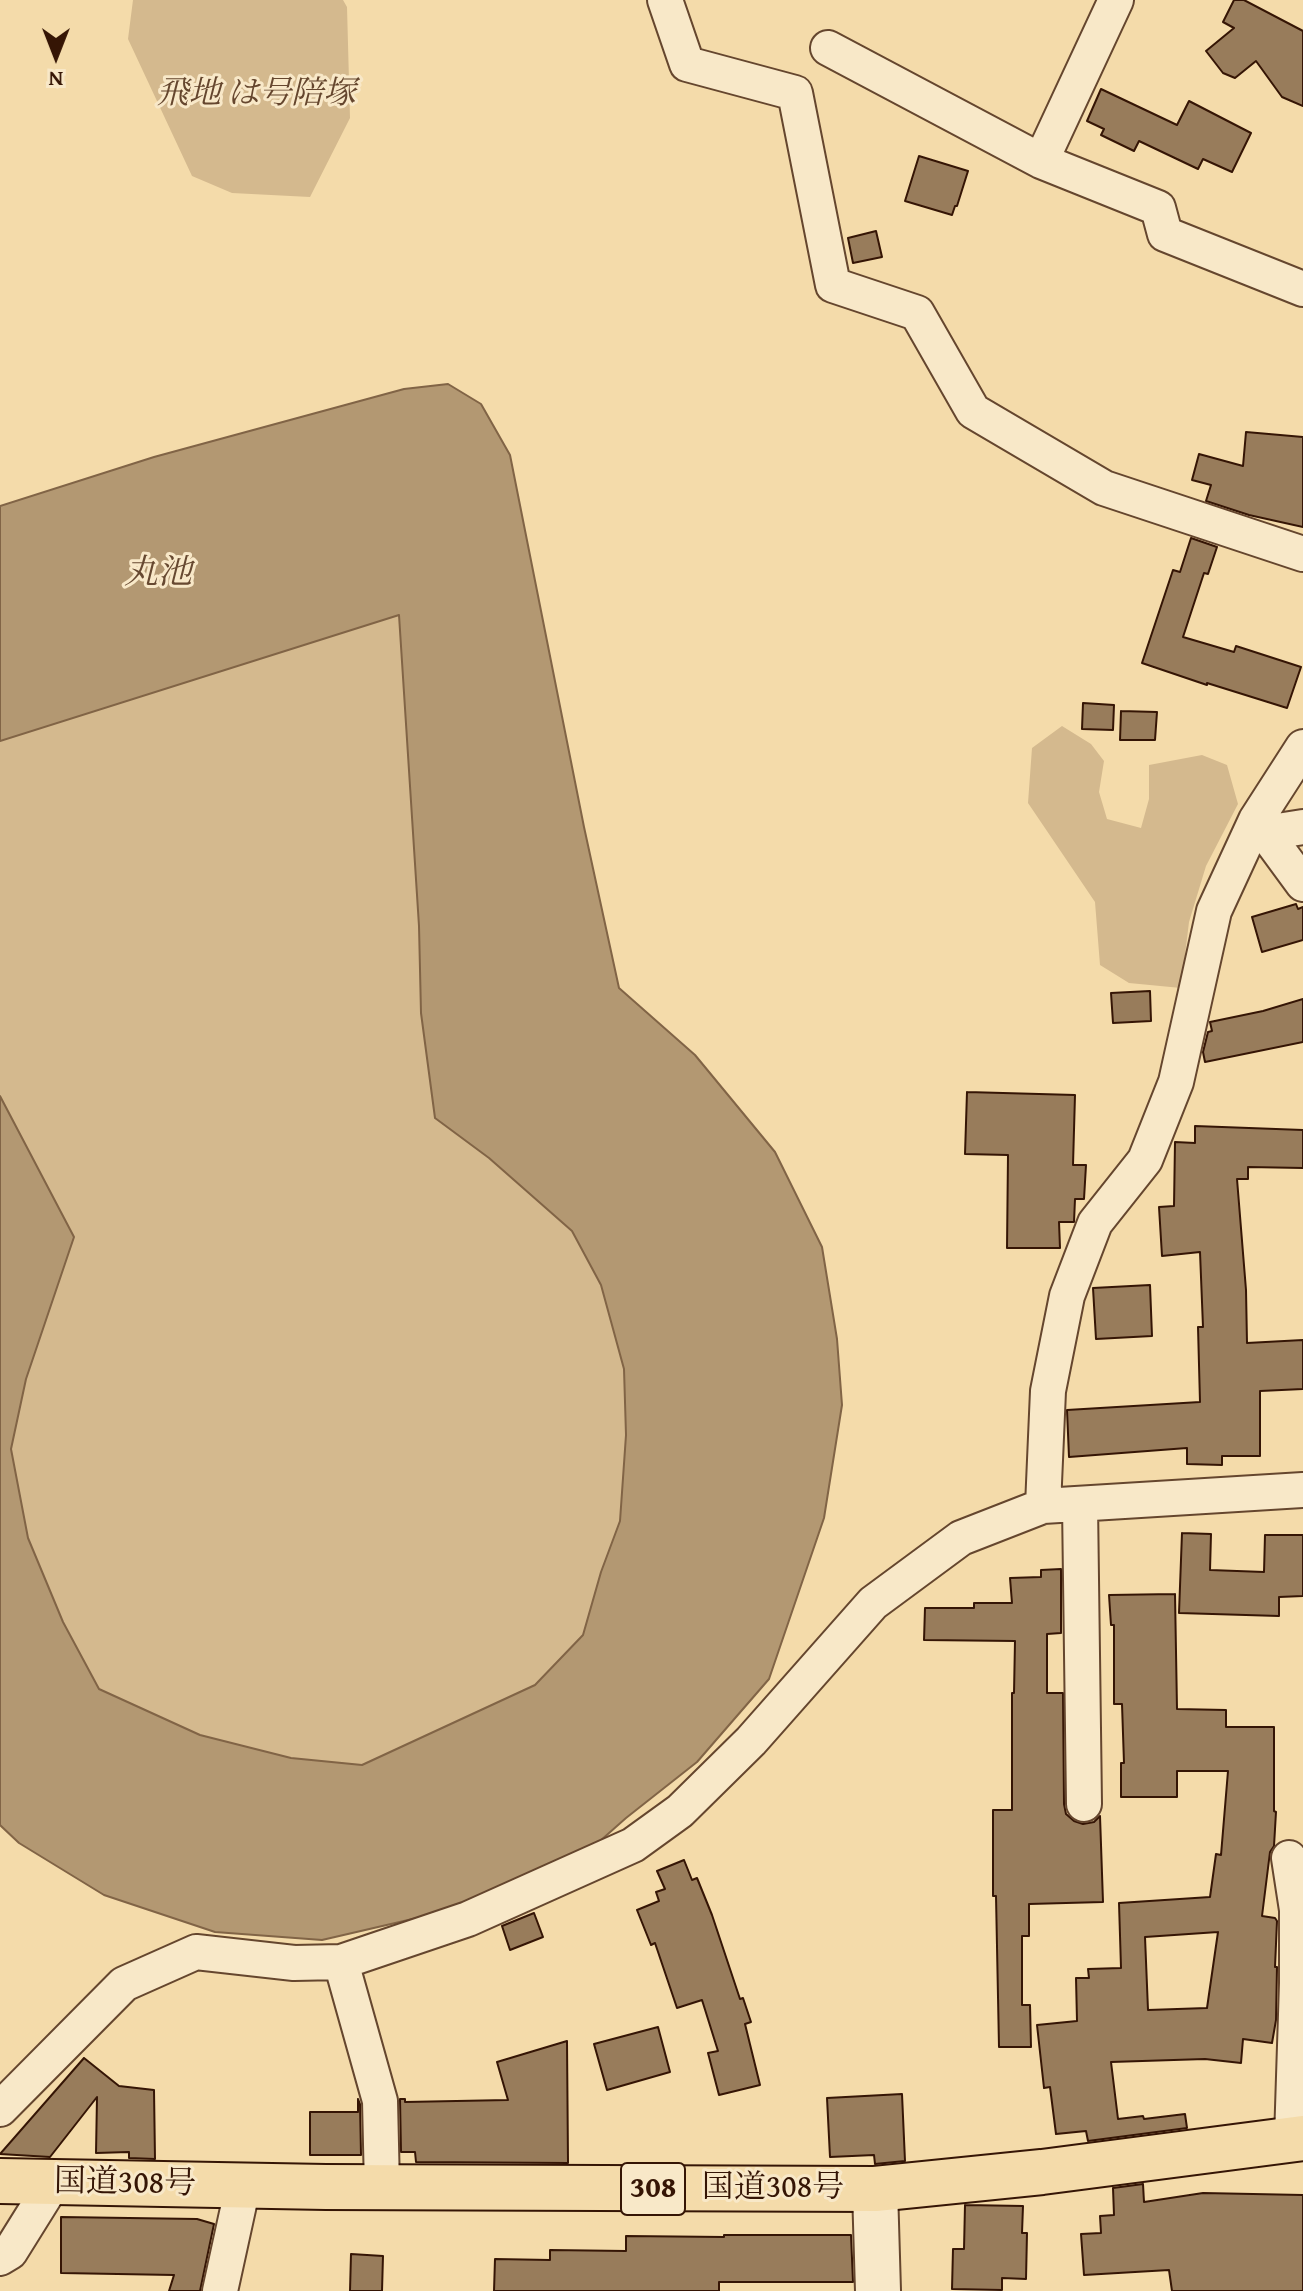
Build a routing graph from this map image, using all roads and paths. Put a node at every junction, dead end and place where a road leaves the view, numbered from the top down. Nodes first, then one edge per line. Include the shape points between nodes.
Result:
1 (665, 0) edge
2 (1116, 0) edge
3 (828, 48) dead end
4 (1041, 161) junction
5 (1303, 289) edge
6 (1303, 554) edge
7 (1303, 747) edge
8 (1261, 827) junction
9 (1303, 827) edge
10 (1303, 884) edge
11 (1303, 1490) edge
12 (1080, 1504) junction
13 (1043, 1506) junction
14 (1084, 1804) dead end
15 (1289, 1858) dead end
16 (341, 1962) junction
17 (0, 2109) edge
18 (1297, 2139) edge
19 (0, 2181) edge
20 (53, 2183) junction
21 (243, 2186) junction
22 (382, 2187) junction
23 (875, 2189) junction
24 (0, 2258) edge
25 (220, 2291) edge
26 (878, 2291) edge

1 - 6 street via 687,64 795,93 833,285 917,313 973,411 1104,488
2 - 4 street
3 - 4 street
4 - 5 street via 1158,208 1165,234
7 - 8 street
8 - 9 street
8 - 10 street
8 - 13 street via 1214,911 1176,1082 1145,1160 1095,1223 1067,1296 1048,1391
11 - 12 street
12 - 13 street
12 - 14 street
13 - 16 street via 961,1538 873,1603 751,1741 680,1811 633,1845 468,1919
15 - 18 street via 1297,1910
16 - 17 street via 294,1963 196,1952 124,1984
16 - 22 street via 380,2101
18 - 23 highway, 国道308号 / 308
19 - 20 highway, 国道308号 / 308
20 - 21 highway, 国道308号 / 308
20 - 24 street via 10,2252
21 - 22 highway, 国道308号 / 308
21 - 25 street
22 - 23 highway, 国道308号 / 308
23 - 26 street

